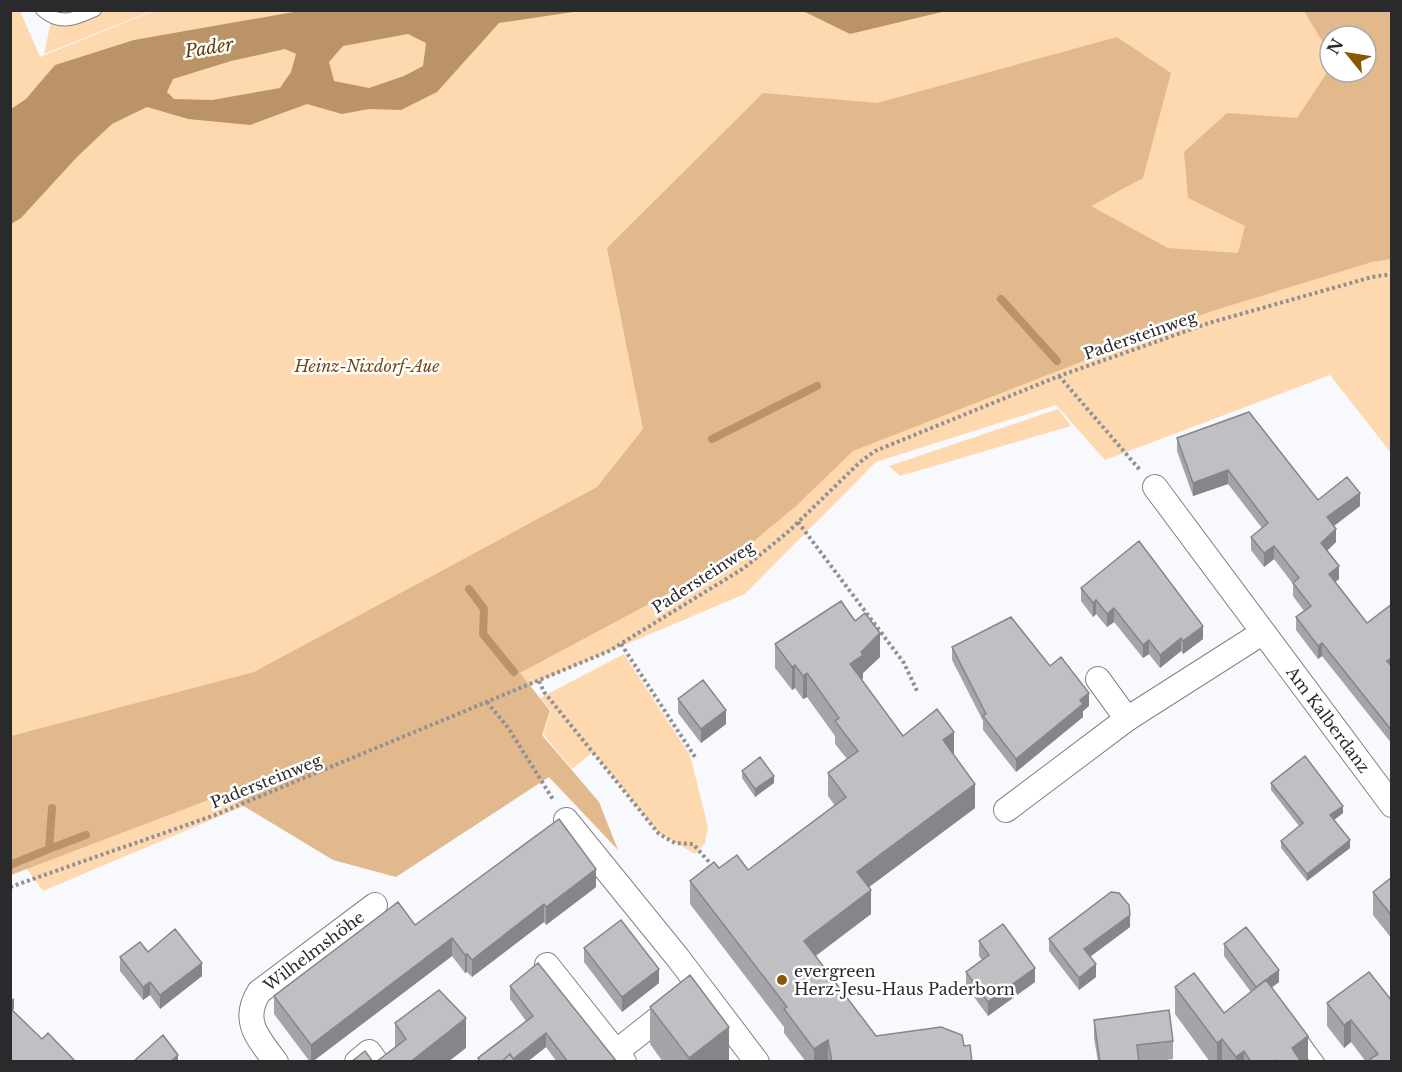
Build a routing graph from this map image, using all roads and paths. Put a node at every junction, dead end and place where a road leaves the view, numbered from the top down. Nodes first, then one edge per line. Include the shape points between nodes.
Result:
1 (42, 10) edge
2 (95, 10) edge
3 (1392, 274) edge
4 (1059, 376) junction
5 (1155, 487) joint
6 (798, 522) junction
7 (1262, 633) junction
8 (621, 644) junction
9 (1098, 679) dead end
10 (539, 681) junction
11 (917, 691) dead end
12 (487, 702) junction
13 (1127, 719) junction
14 (695, 757) dead end
15 (1392, 805) edge
16 (1006, 810) dead end
17 (562, 824) joint
18 (710, 862) edge
19 (10, 887) edge
20 (375, 905) dead end
21 (547, 965) dead end
22 (700, 986) junction
23 (1293, 1027) edge
24 (620, 1057) edge
25 (276, 1062) edge
26 (357, 1062) edge
27 (376, 1062) edge
28 (757, 1062) edge
29 (1318, 1062) edge

1 - 2 lane via 49,17 70,21
3 - 4 path, Padersteinweg via 1209,323
4 - 5 path
4 - 6 path, Padersteinweg via 875,451
5 - 7 street, Am Kalberdanz
6 - 8 path, Padersteinweg via 744,568
6 - 11 path via 904,663
7 - 13 street
7 - 15 street, Am Kalberdanz
8 - 10 path, Padersteinweg
8 - 14 path
9 - 13 street
10 - 12 path, Padersteinweg
10 - 18 path via 659,834 675,843 693,844
12 - 17 path via 509,729
12 - 19 path, Padersteinweg via 215,815
13 - 16 street
17 - 22 street
20 - 25 street, Wilhelmshöhe via 259,992 252,1004 253,1031
21 - 24 street
22 - 24 street
22 - 28 street
23 - 29 lane
26 - 27 street via 369,1052

